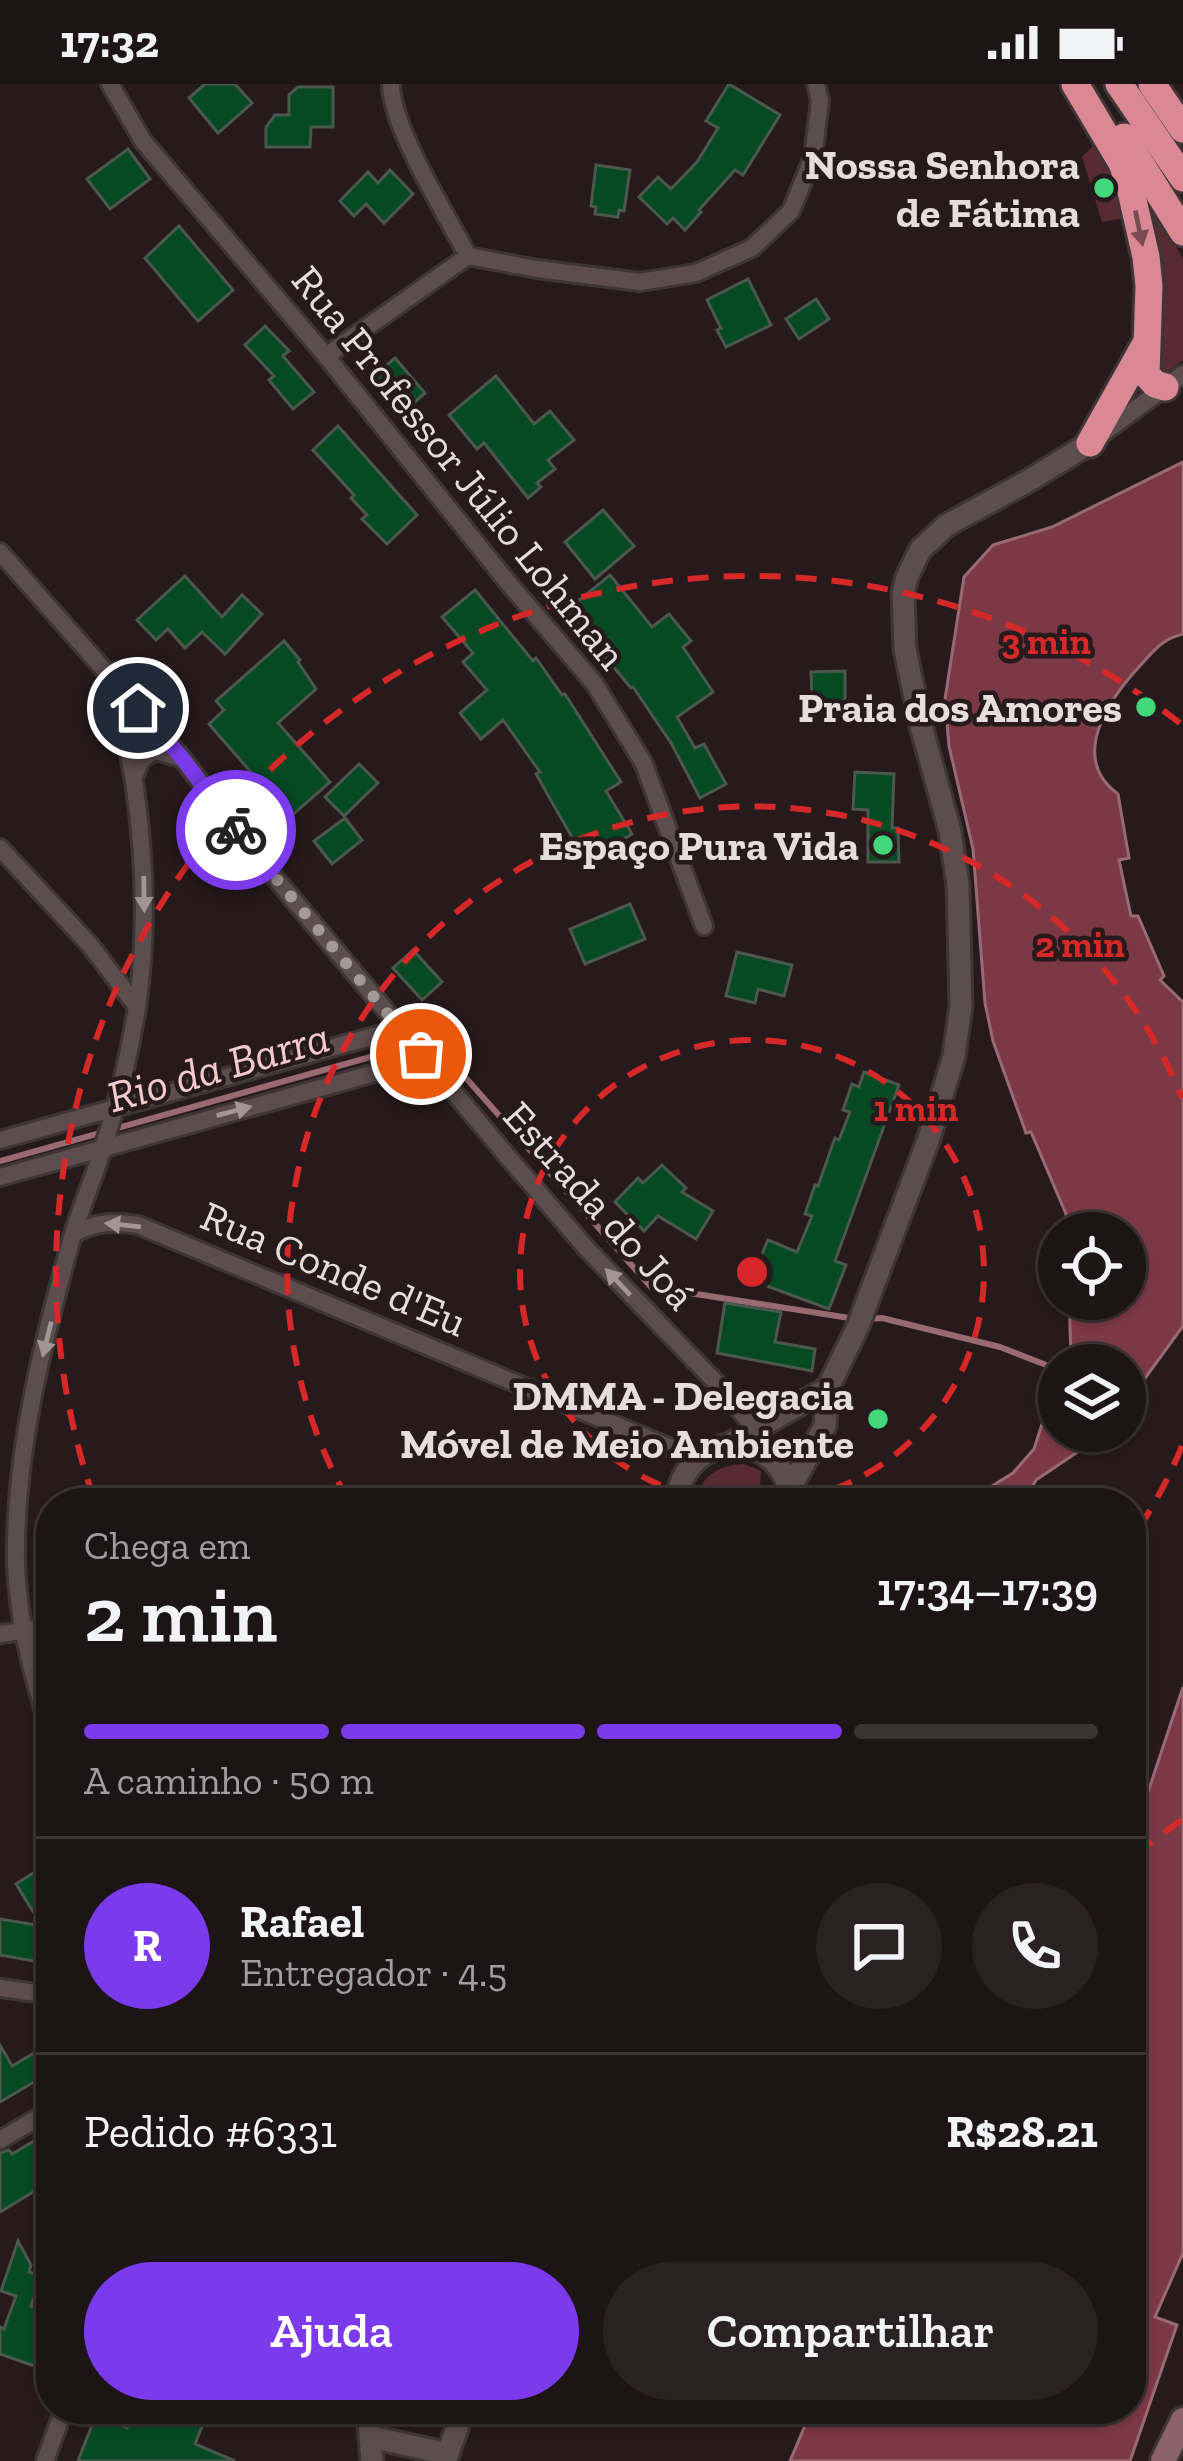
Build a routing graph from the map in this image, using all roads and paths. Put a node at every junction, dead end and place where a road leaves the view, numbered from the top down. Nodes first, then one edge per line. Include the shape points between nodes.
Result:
1 (110, 84) edge
2 (391, 84) edge
3 (816, 84) edge
4 (1075, 84) edge
5 (1088, 84) edge
6 (1120, 84) edge
7 (1152, 84) edge
8 (1183, 129) edge
9 (1183, 178) edge
10 (1183, 232) edge
11 (467, 256) junction
12 (1146, 341) junction
13 (326, 356) junction
14 (1174, 380) edge
15 (1090, 443) junction
16 (0, 552) edge
17 (116, 683) junction
18 (182, 758) junction
19 (134, 777) junction
20 (0, 848) edge
21 (704, 926) dead end
22 (136, 1007) junction
23 (401, 1031) junction
24 (423, 1057) junction
25 (112, 1114) junction
26 (0, 1140) edge
27 (104, 1143) junction
28 (0, 1177) edge
29 (74, 1233) junction
30 (828, 1388) junction
31 (798, 1407) junction
32 (824, 1426) junction
33 (755, 1429) junction
34 (728, 1445) junction
35 (697, 1459) junction
36 (777, 1464) junction
37 (680, 1488) edge
38 (788, 1488) edge
39 (794, 1488) edge
40 (8, 1630) edge
41 (36, 1697) edge
42 (0, 1988) edge
43 (36, 1993) edge
44 (36, 2119) edge
45 (0, 2140) edge
46 (1183, 2420) edge
47 (59, 2424) edge
48 (370, 2424) edge
49 (458, 2424) edge
50 (371, 2438) junction
51 (446, 2457) edge
52 (45, 2461) edge
53 (373, 2461) edge
54 (1163, 2461) edge

1 - 13 street, Rua Professor Júlio Lohman via 143,141
2 - 11 street via 404,134
3 - 11 street via 813,157 791,211 752,248 696,273 640,282
4 -> 12 highway via 1130,187 1146,256
5 - 10 highway
6 - 9 highway
7 - 8 highway
11 - 13 street
12 - 14 highway via 1146,374 1155,384
12 - 15 highway
13 - 21 street, Rua Professor Júlio Lohman via 594,683 643,762
14 - 15 street
15 - 30 street via 933,535 903,593 912,687 956,867 961,1006 943,1099
16 - 17 street, Estrada do Joá
17 - 18 street, Estrada do Joá
17 - 19 street
18 - 19 street via 155,751
18 - 23 street, Estrada do Joá
19 -> 22 street via 145,900
20 - 22 street
22 - 25 street
23 - 24 street, Estrada do Joá
23 - 25 street
27 -> 24 street
33 -> 24 street, Estrada do Joá
25 - 26 street
25 - 27 street
27 - 28 street
27 - 29 street
35 -> 29 street, Rua Conde d'Eu via 138,1225 112,1221
29 -> 40 street via 30,1408
30 - 31 street
30 - 32 street
31 - 32 street
31 - 33 street
32 - 39 street
33 - 34 street
33 - 36 street, Estrada do Joá
34 - 35 street
34 - 36 street via 755,1448
35 - 37 street
36 - 38 street
40 - 41 street
42 - 43 street
44 - 45 street
46 - 54 main road
47 - 52 street
48 - 50 street
49 - 51 street
50 - 51 street
50 - 53 street

